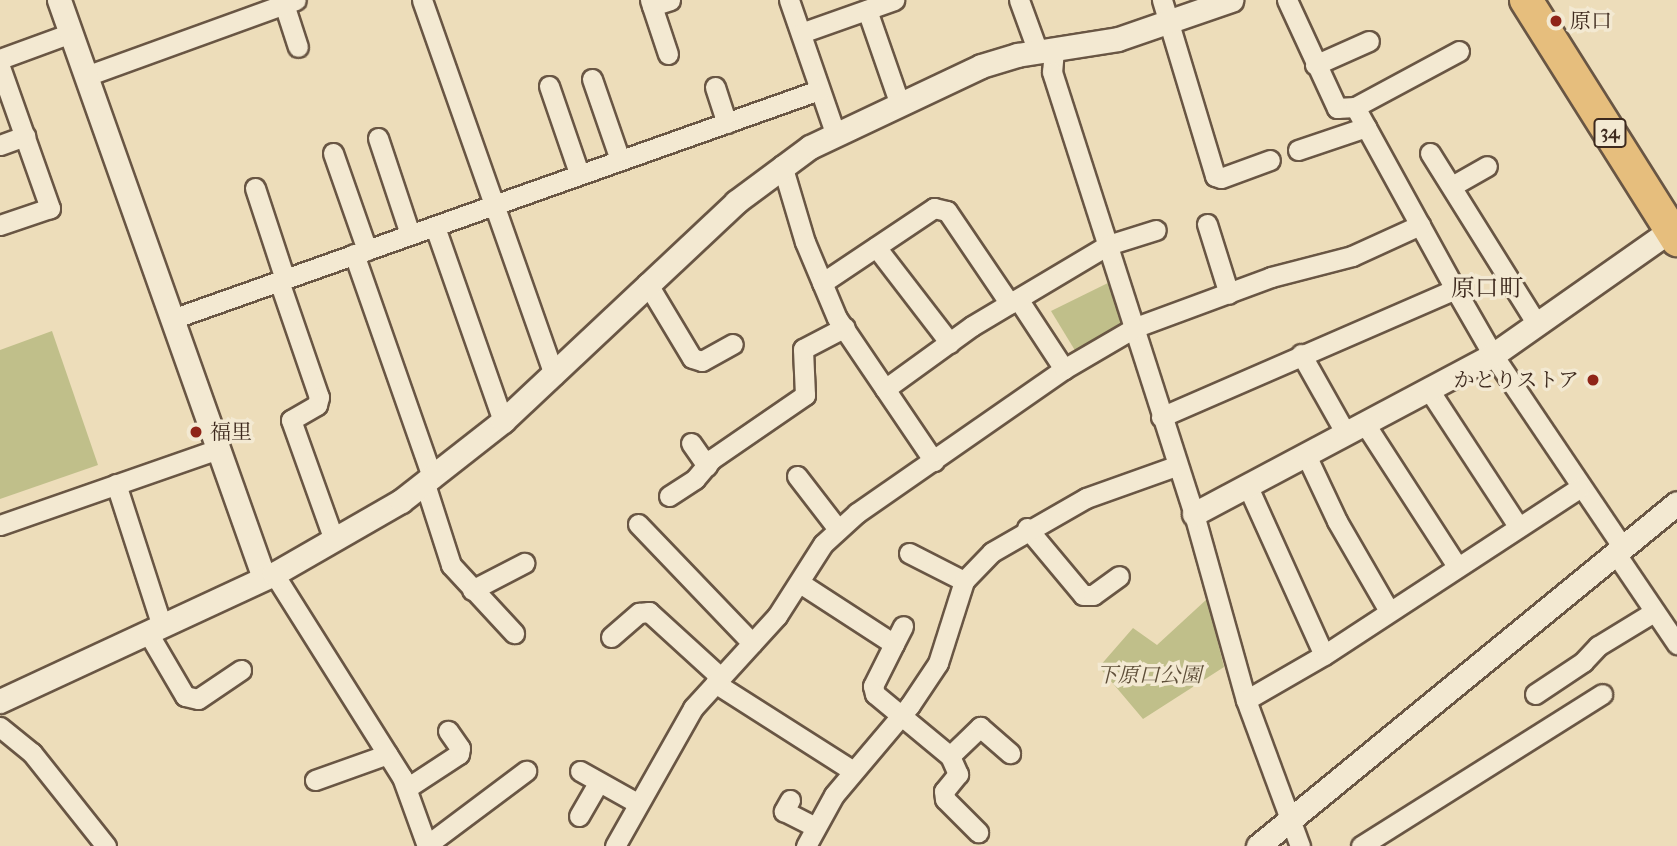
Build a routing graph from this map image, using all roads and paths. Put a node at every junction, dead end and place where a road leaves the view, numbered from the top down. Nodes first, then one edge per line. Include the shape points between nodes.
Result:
1 (59, 0) edge
2 (422, 0) edge
3 (789, 0) edge
4 (894, 0) edge
5 (1019, 0) edge
6 (1231, 0) edge
7 (1287, 0) edge
8 (1526, 0) edge
9 (284, 2) edge
10 (658, 2) edge
11 (867, 10) junction
12 (1164, 11) edge
13 (71, 33) junction
14 (801, 33) junction
15 (1369, 41) dead end
16 (298, 47) dead end
17 (1046, 51) junction
18 (1459, 51) dead end
19 (668, 54) dead end
20 (0, 59) edge
21 (1315, 65) junction
22 (0, 66) edge
23 (86, 76) junction
24 (592, 79) dead end
25 (550, 86) dead end
26 (716, 88) dead end
27 (819, 90) junction
28 (899, 102) junction
29 (1355, 107) junction
30 (727, 123) junction
31 (1366, 127) junction
32 (835, 133) junction
33 (25, 136) junction
34 (378, 138) dead end
35 (0, 145) edge
36 (1298, 150) dead end
37 (333, 153) dead end
38 (1430, 153) dead end
39 (620, 160) junction
40 (1270, 160) dead end
41 (782, 165) junction
42 (1488, 166) dead end
43 (579, 173) junction
44 (1452, 186) junction
45 (255, 188) dead end
46 (493, 204) junction
47 (1207, 224) dead end
48 (0, 225) edge
49 (1420, 225) junction
50 (435, 227) junction
51 (1156, 230) dead end
52 (410, 234) junction
53 (1674, 235) edge
54 (1108, 245) junction
55 (876, 247) junction
56 (360, 252) junction
57 (282, 281) junction
58 (648, 283) junction
59 (822, 283) junction
60 (1455, 289) junction
61 (1229, 294) junction
62 (1014, 302) junction
63 (172, 319) junction
64 (1538, 324) junction
65 (845, 327) junction
66 (1136, 327) junction
67 (950, 343) junction
68 (733, 344) dead end
69 (1301, 355) junction
70 (1493, 355) junction
71 (1064, 369) junction
72 (554, 374) junction
73 (885, 389) junction
74 (1429, 390) junction
75 (1161, 417) junction
76 (503, 421) junction
77 (1355, 429) junction
78 (691, 443) dead end
79 (218, 449) junction
80 (1307, 455) junction
81 (934, 461) junction
82 (707, 466) junction
83 (1176, 466) junction
84 (797, 475) dead end
85 (429, 481) junction
86 (116, 484) junction
87 (1248, 487) junction
88 (1579, 488) junction
89 (669, 496) dead end
90 (1677, 503) edge
91 (1194, 514) junction
92 (638, 524) dead end
93 (0, 525) edge
94 (1518, 526) junction
95 (837, 528) junction
96 (1027, 528) junction
97 (334, 540) junction
98 (1619, 551) junction
99 (909, 553) dead end
100 (524, 563) dead end
101 (1457, 566) junction
102 (269, 576) junction
103 (1119, 576) dead end
104 (964, 581) junction
105 (800, 583) junction
106 (472, 590) junction
107 (1389, 611) junction
108 (1654, 612) junction
109 (155, 629) junction
110 (514, 633) dead end
111 (611, 637) dead end
112 (752, 643) junction
113 (1677, 644) edge
114 (1324, 655) junction
115 (230, 671) dead end
116 (717, 680) junction
117 (1535, 694) dead end
118 (1602, 694) dead end
119 (1246, 700) junction
120 (0, 701) edge
121 (903, 713) junction
122 (0, 727) edge
123 (448, 731) dead end
124 (1010, 753) dead end
125 (388, 754) junction
126 (950, 757) junction
127 (526, 771) dead end
128 (580, 771) dead end
129 (853, 771) junction
130 (315, 780) dead end
131 (599, 782) junction
132 (407, 788) junction
133 (637, 803) junction
134 (783, 812) dead end
135 (579, 816) dead end
136 (1290, 820) junction
137 (815, 827) junction
138 (978, 832) dead end
139 (427, 845) edge
140 (106, 846) edge
141 (615, 846) edge
142 (806, 846) edge
143 (1258, 846) edge
144 (1300, 846) edge
145 (1361, 846) edge

1 - 13 street
2 - 46 street
3 - 14 street
4 - 11 street
5 - 17 street
6 - 12 street
7 - 21 street
8 - 53 highway, 34
9 - 16 street
9 - 23 street
10 - 19 street
11 - 14 street
11 - 28 street
12 - 17 street via 1118,39
12 - 40 street via 1215,176 1221,178
13 - 20 street
13 - 23 street
14 - 27 street
15 - 21 street
17 - 28 street via 981,66
17 - 54 street
18 - 29 street
21 - 29 street via 1331,103
22 - 33 street
23 - 63 street
24 - 39 street
25 - 43 street
26 - 30 street
27 - 30 street
27 - 32 street
28 - 32 street
29 - 31 street
30 - 39 street
31 - 36 street
31 - 49 street
32 - 41 street
33 - 35 street
33 - 48 street via 50,208
34 - 52 street
37 - 56 street
38 - 44 street
39 - 43 street
41 - 58 street
41 - 59 street
42 - 44 street
43 - 46 street
44 - 64 street
45 - 57 street
46 - 50 street
46 - 72 street
47 - 61 street
49 - 60 street
49 - 61 street via 1352,256 1271,277
50 - 52 street
50 - 76 street
51 - 54 street
52 - 56 street
53 - 64 street
54 - 62 street
54 - 66 street
55 - 59 street
55 - 62 street via 934,208 947,211
55 - 67 street
56 - 57 street
56 - 85 street
57 - 63 street
57 - 97 street via 319,397 317,405 291,420
58 - 68 street via 692,358 702,361
58 - 72 street
59 - 65 street
60 - 69 street
60 - 70 street
61 - 66 street
62 - 67 street
62 - 71 street
63 - 79 street
64 - 70 street
65 - 73 street
65 - 82 street via 803,349 805,395
66 - 71 street
66 - 75 street
67 - 73 street
69 - 75 street
69 - 77 street
70 - 74 street
70 - 88 street
71 - 81 street
72 - 76 street
73 - 81 street
74 - 77 street
74 - 94 street
75 - 83 street
76 - 85 street
77 - 80 street
77 - 101 street
78 - 82 street
79 - 86 street
79 - 102 street
80 - 87 street
80 - 107 street via 1337,521
81 - 95 street
82 - 89 street
83 - 91 street
83 - 96 street via 1086,498
84 - 95 street
85 - 97 street
85 - 106 street via 450,565
86 - 93 street
86 - 109 street
87 - 91 street
87 - 114 street
88 - 94 street
88 - 98 street
90 - 98 street
91 - 119 street
92 - 112 street
94 - 101 street
95 - 105 street
96 - 103 street via 1083,595 1093,595
96 - 104 street via 992,552
97 - 102 street
98 - 108 street
98 - 136 street
99 - 104 street
100 - 106 street
101 - 107 street
102 - 109 street
102 - 125 street
104 - 121 street via 938,663
105 - 112 street
105 - 121 street via 898,635 873,686 875,694
106 - 110 street
107 - 114 street
108 - 113 street
108 - 117 street via 1598,646
109 - 115 street via 185,696 198,699
109 - 120 street
111 - 116 street via 639,613 649,612
112 - 116 street
114 - 119 street
116 - 129 street
116 - 133 street via 694,708
118 - 145 street
119 - 136 street
121 - 126 street
121 - 129 street
122 - 140 street via 32,753
123 - 132 street via 459,754
124 - 126 street via 979,727
125 - 130 street
125 - 132 street
126 - 138 street via 958,774 944,791 945,799
127 - 139 street
128 - 131 street
129 - 137 street
131 - 133 street
131 - 135 street
132 - 139 street
133 - 141 street
134 - 137 street
136 - 143 street
136 - 144 street
137 - 142 street

